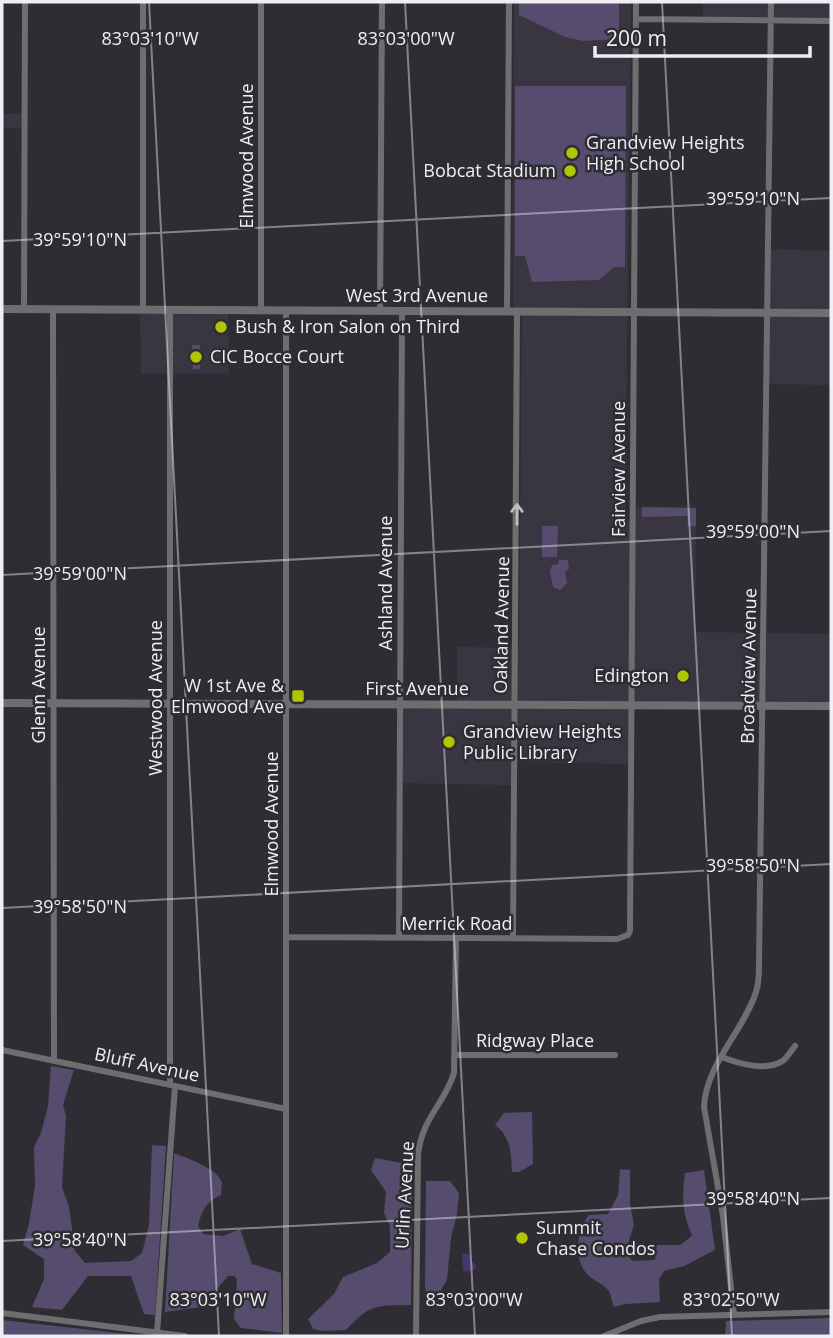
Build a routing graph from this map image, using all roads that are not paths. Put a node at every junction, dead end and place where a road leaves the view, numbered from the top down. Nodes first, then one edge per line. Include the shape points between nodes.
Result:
1 (25, 2) edge
2 (143, 2) edge
3 (261, 2) edge
4 (382, 2) edge
5 (509, 2) edge
6 (636, 2) edge
7 (771, 2) edge
8 (636, 19) junction
9 (771, 20) junction
10 (831, 21) edge
11 (2, 309) edge
12 (24, 309) junction
13 (53, 310) junction
14 (142, 310) junction
15 (170, 310) junction
16 (261, 311) junction
17 (286, 311) junction
18 (380, 311) junction
19 (402, 311) junction
20 (507, 312) junction
21 (517, 312) junction
22 (634, 312) junction
23 (767, 313) junction
24 (831, 313) edge
25 (2, 703) edge
26 (53, 703) junction
27 (170, 704) junction
28 (286, 704) junction
29 (400, 705) junction
30 (515, 705) junction
31 (632, 705) junction
32 (763, 706) junction
33 (831, 706) edge
34 (628, 935) joint
35 (286, 937) junction
36 (399, 938) junction
37 (456, 938) junction
38 (513, 938) junction
39 (795, 1046) dead end
40 (2, 1050) edge
41 (455, 1055) junction
42 (615, 1055) dead end
43 (722, 1057) junction
44 (54, 1060) junction
45 (172, 1085) junction
46 (286, 1109) junction
47 (831, 1312) edge
48 (2, 1313) edge
49 (734, 1315) junction
50 (157, 1333) junction
51 (185, 1336) edge
52 (286, 1336) edge
53 (416, 1336) edge
54 (604, 1336) edge

1 - 12 street
2 - 14 street
3 - 16 street, Elmwood Avenue
4 - 18 street
5 - 20 street
6 - 8 street, Fairview Avenue
7 - 9 street, Broadview Avenue
8 - 9 street
8 - 22 street, Fairview Avenue
9 - 10 street
9 - 23 street, Broadview Avenue
11 - 12 street, West 3rd Avenue
12 - 13 street, West 3rd Avenue
13 - 14 street, West 3rd Avenue
13 - 26 street, Glenn Avenue
14 - 15 street, West 3rd Avenue
15 - 16 street, West 3rd Avenue
15 - 27 street, Westwood Avenue
16 - 17 street, West 3rd Avenue
17 - 18 street, West 3rd Avenue
17 - 28 street, Elmwood Avenue
18 - 19 street, West 3rd Avenue
19 - 20 street, West 3rd Avenue
19 - 29 street, Ashland Avenue
20 - 21 street, West 3rd Avenue
21 - 22 street, West 3rd Avenue
30 -> 21 street, Oakland Avenue
22 - 23 street, West 3rd Avenue
22 - 31 street, Fairview Avenue
23 - 24 street, West 3rd Avenue
23 - 32 street, Broadview Avenue
25 - 26 street, First Avenue
26 - 27 street, First Avenue
26 - 44 street, Glenn Avenue
27 - 28 street, First Avenue
27 - 45 street, Westwood Avenue
28 - 29 street, First Avenue
28 - 35 street, Elmwood Avenue
29 - 30 street, First Avenue
29 - 36 street, Ashland Avenue
30 - 31 street, First Avenue
30 - 38 street, Oakland Avenue
31 - 32 street, First Avenue
31 - 34 street, Fairview Avenue
32 - 33 street, First Avenue
32 - 43 street, Broadview Avenue via 758,981 755,996
34 - 38 street, Merrick Road via 617,939
35 - 36 street, Merrick Road
35 - 46 street, Elmwood Avenue
36 - 37 street, Merrick Road
37 - 38 street, Merrick Road
37 - 41 street, Urlin Avenue
39 - 43 street via 775,1064 744,1065
40 - 44 street, Bluff Avenue
41 - 42 street, Ridgway Place
41 - 53 street, Urlin Avenue via 451,1083 423,1129 418,1154
43 - 49 street, Broadview Avenue via 706,1091 704,1107
44 - 45 street, Bluff Avenue
45 - 46 street, Bluff Avenue
45 - 50 street, Westwood Avenue
46 - 52 street, Elmwood Avenue
47 - 49 street
48 - 50 street
49 - 54 street via 650,1318
50 - 51 street

